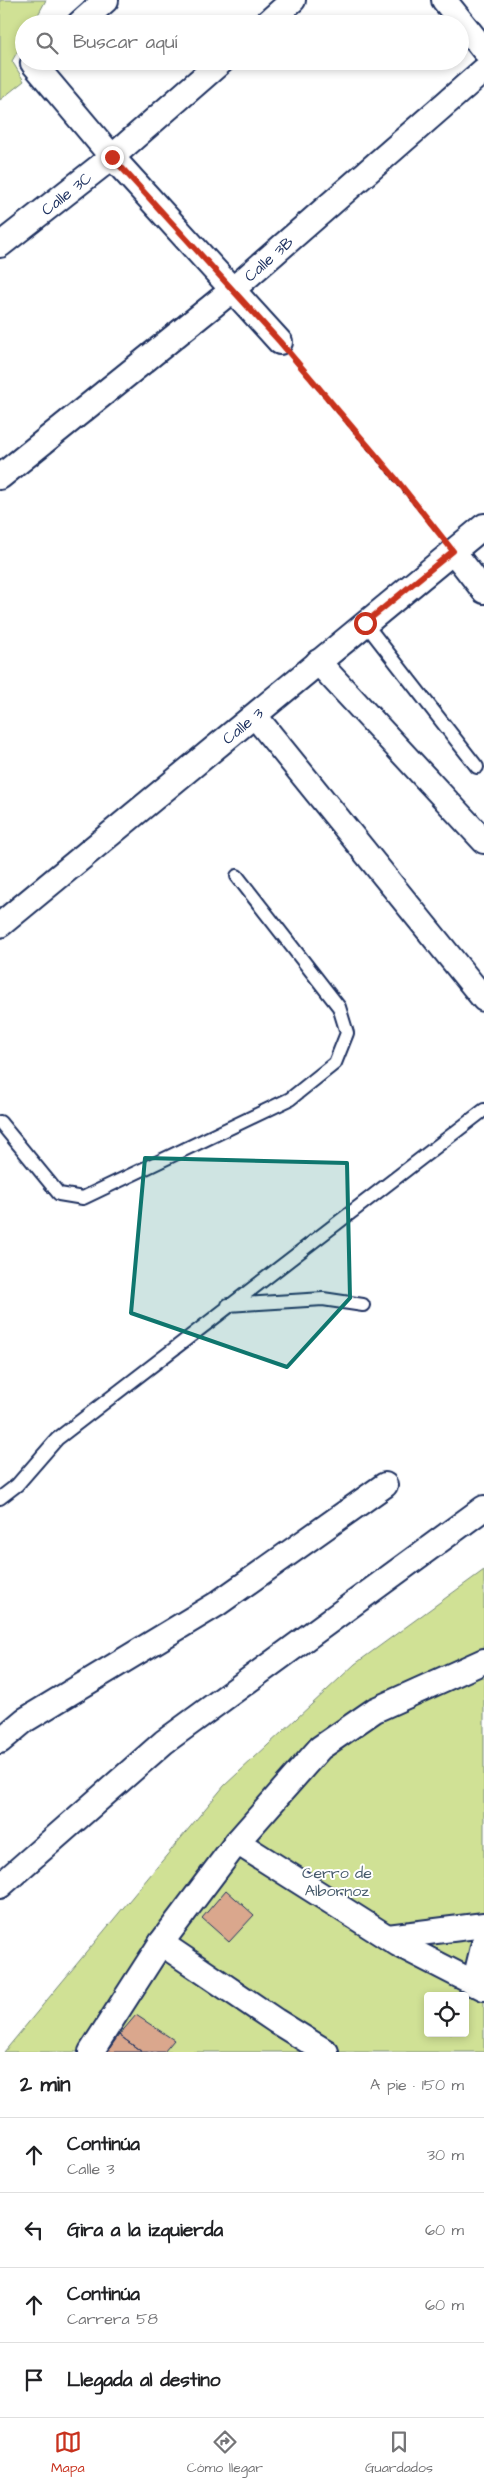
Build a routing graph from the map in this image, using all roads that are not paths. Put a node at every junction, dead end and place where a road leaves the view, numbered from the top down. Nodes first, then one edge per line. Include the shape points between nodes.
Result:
1 (106, 0) edge
2 (293, 0) edge
3 (444, 0) edge
4 (88, 15) edge
5 (276, 15) edge
6 (456, 15) edge
7 (469, 31) edge
8 (484, 50) edge
9 (39, 70) edge
10 (212, 70) edge
11 (484, 70) edge
12 (112, 157) junction
13 (0, 246) edge
14 (232, 291) junction
15 (280, 342) road end
16 (0, 477) edge
17 (484, 526) edge
18 (453, 551) junction
19 (484, 591) edge
20 (365, 623) junction
21 (318, 662) junction
22 (255, 716) junction
23 (477, 767) dead end
24 (484, 841) edge
25 (236, 876) dead end
26 (0, 925) edge
27 (484, 999) edge
28 (484, 1110) edge
29 (0, 1122) edge
30 (228, 1305) junction
31 (363, 1305) dead end
32 (385, 1485) dead end
33 (0, 1498) edge
34 (484, 1508) edge
35 (484, 1661) edge
36 (0, 1741) edge
37 (237, 1842) junction
38 (0, 1886) edge
39 (484, 1926) edge
40 (388, 1937) junction
41 (161, 1943) junction
42 (484, 1943) edge
43 (479, 1986) edge
44 (92, 2052) edge
45 (326, 2052) edge

1 - 4 street
2 - 5 street
3 - 6 street
7 - 8 street
9 - 12 street
10 - 12 street, Calle 3C
11 - 14 street, Calle 3B
12 - 13 street, Calle 3C
12 - 14 street
14 - 15 street
14 - 16 street, Calle 3B
17 - 18 street, Calle 3
18 - 19 street
18 - 20 street, Calle 3
20 - 21 street, Calle 3
20 - 23 lane
21 - 22 street, Calle 3
21 - 24 street
22 - 26 street, Calle 3
22 - 27 street
25 - 29 lane via 339,1007 347,1033 335,1063 290,1100 83,1198 59,1194
28 - 30 lane
30 - 31 lane via 324,1299
30 - 33 lane via 57,1439 17,1485
32 - 36 street via 217,1604 25,1720
34 - 38 street via 164,1742
35 - 37 street via 376,1710 320,1748
37 - 40 street
37 - 41 street
39 - 40 street
40 - 43 street
41 - 44 street
41 - 45 street
42 - 43 street

